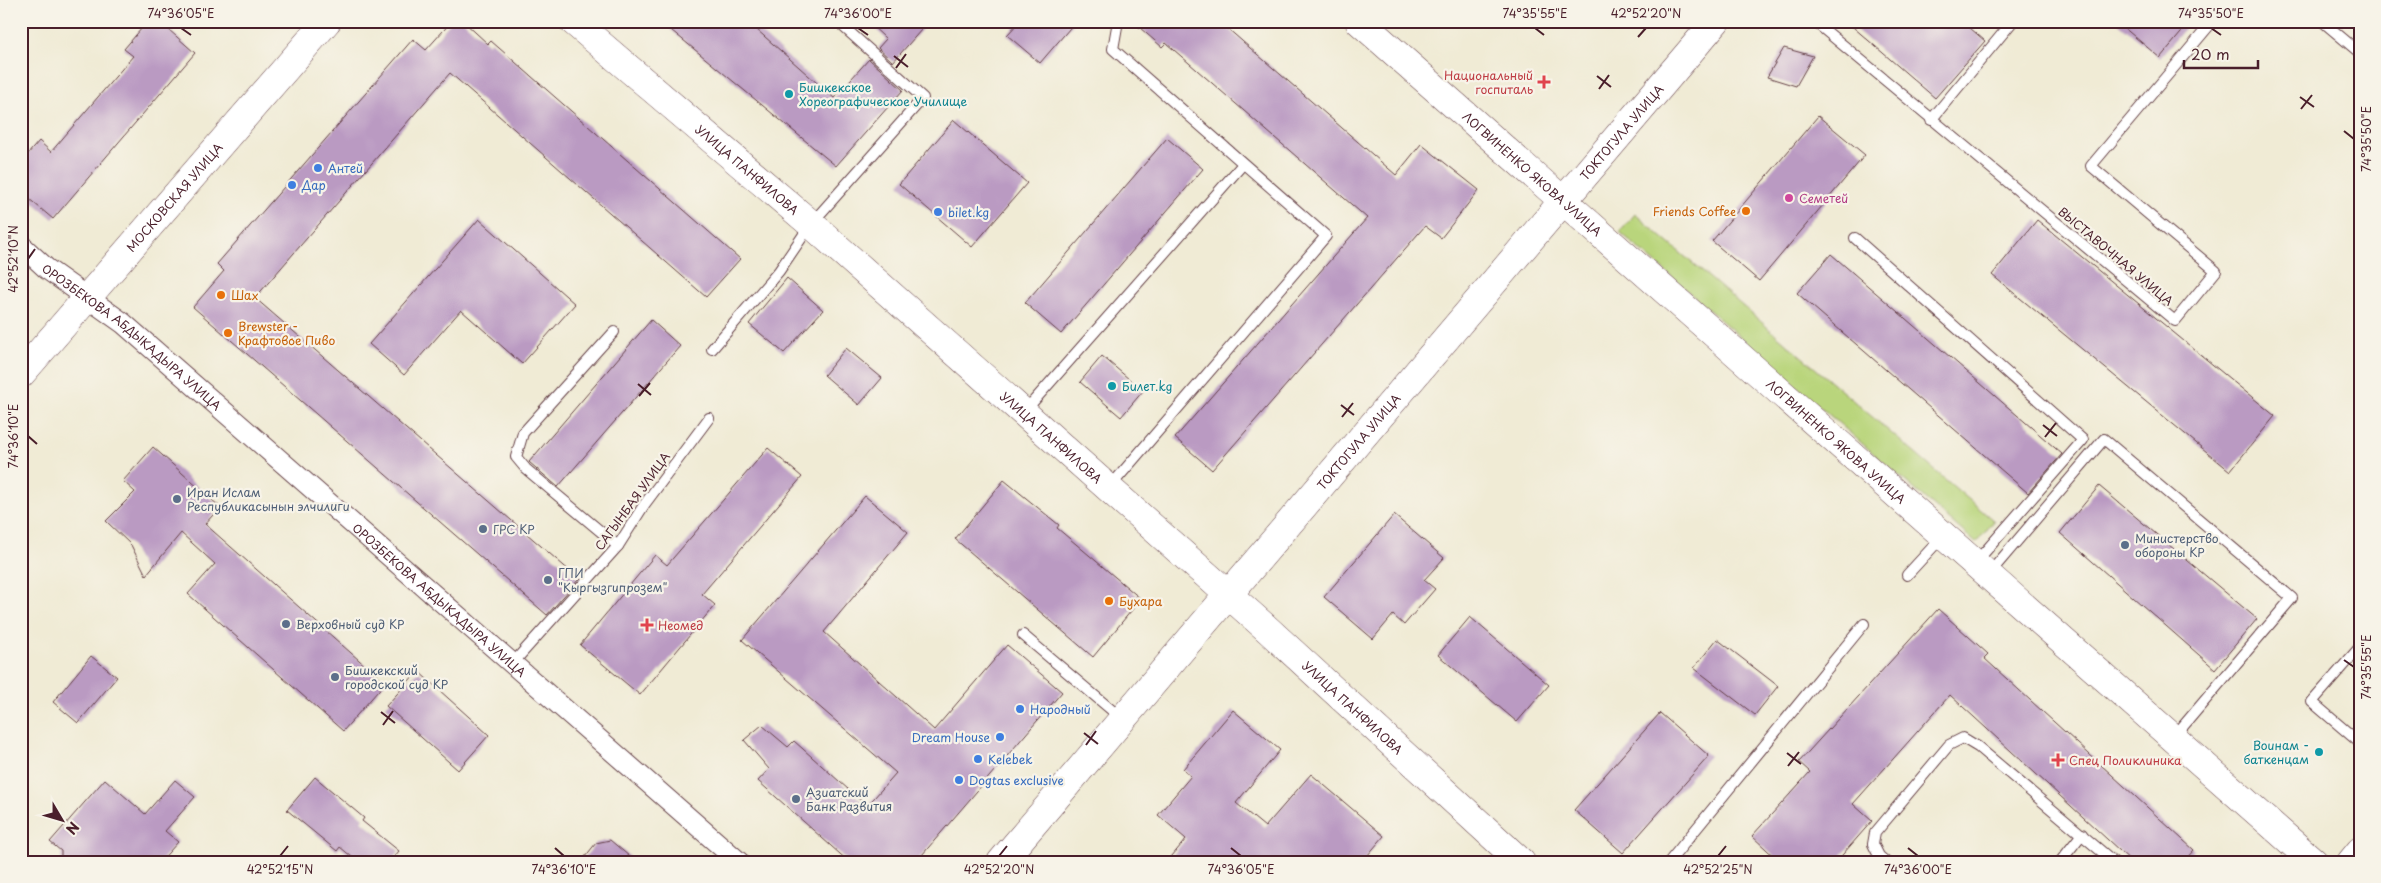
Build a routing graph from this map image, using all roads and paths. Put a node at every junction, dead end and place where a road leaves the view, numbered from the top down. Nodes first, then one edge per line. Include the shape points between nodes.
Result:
1 (327, 21) edge
2 (573, 21) edge
3 (837, 21) edge
4 (1118, 21) edge
5 (1359, 21) edge
6 (1716, 21) edge
7 (1814, 21) edge
8 (2013, 21) edge
9 (2213, 21) edge
10 (2322, 21) edge
11 (2360, 53) edge
12 (1931, 120) junction
13 (1243, 164) junction
14 (1563, 202) junction
15 (811, 224) junction
16 (1855, 238) dead end
17 (21, 245) edge
18 (88, 296) junction
19 (614, 332) dead end
20 (712, 349) dead end
21 (21, 374) edge
22 (1023, 413) junction
23 (709, 418) dead end
24 (1108, 488) junction
25 (1943, 537) junction
26 (618, 546) junction
27 (1981, 570) junction
28 (1907, 575) dead end
29 (1226, 594) junction
30 (1864, 624) dead end
31 (1023, 635) dead end
32 (2360, 646) edge
33 (513, 663) junction
34 (1121, 719) junction
35 (2173, 739) junction
36 (2360, 743) edge
37 (2082, 834) junction
38 (2360, 851) edge
39 (739, 862) edge
40 (1000, 862) edge
41 (1521, 862) edge
42 (1669, 862) edge
43 (1886, 862) edge
44 (2060, 862) edge
45 (2114, 862) edge
46 (2314, 862) edge
47 (2350, 862) edge

1 - 18 street, МОСКОВСКАЯ УЛИЦА
2 - 15 street, УЛИЦА ПАНФИЛОВА
3 - 15 lane via 923,98
4 - 13 lane via 1113,49
5 - 14 street, ЛОГВИНЕНКО ЯКОВА УЛИЦА
6 - 14 street, ТОКТОГУЛА УЛИЦА
7 - 12 lane, ВЫСТАВОЧНАЯ УЛИЦА
8 - 12 lane
9 - 12 lane, ВЫСТАВОЧНАЯ УЛИЦА via 2091,166 2216,271 2175,321
10 - 11 lane
13 - 22 lane
13 - 24 lane via 1326,236
14 - 25 street, ЛОГВИНЕНКО ЯКОВА УЛИЦА
14 - 29 street, ТОКТОГУЛА УЛИЦА
15 - 20 lane via 779,271
15 - 22 street, УЛИЦА ПАНФИЛОВА
16 - 27 lane via 2083,440
17 - 18 street, ОРОЗБЕКОВА АБДЫКАДЫРА УЛИЦА via 47,269
18 - 21 street, МОСКОВСКАЯ УЛИЦА
18 - 33 street, ОРОЗБЕКОВА АБДЫКАДЫРА УЛИЦА
19 - 26 lane via 523,433 516,457
22 - 24 street, УЛИЦА ПАНФИЛОВА
23 - 26 lane, САГЫНБАЯ УЛИЦА via 644,505
24 - 29 street, УЛИЦА ПАНФИЛОВА
25 - 27 street, ЛОГВИНЕНКО ЯКОВА УЛИЦА
25 - 28 lane
26 - 33 lane, САГЫНБАЯ УЛИЦА
27 - 35 street, ЛОГВИНЕНКО ЯКОВА УЛИЦА
27 - 35 lane via 2104,439 2292,598
29 - 34 street, ТОКТОГУЛА УЛИЦА
29 - 41 street, УЛИЦА ПАНФИЛОВА
30 - 42 lane
31 - 34 lane
32 - 36 lane via 2312,702
33 - 39 street, ОРОЗБЕКОВА АБДЫКАДЫРА УЛИЦА
34 - 40 street, ТОКТОГУЛА УЛИЦА
35 - 46 street, ЛОГВИНЕНКО ЯКОВА УЛИЦА
37 - 43 lane via 1978,746 1963,738 1949,746 1875,832 1873,844
37 - 44 lane
37 - 45 lane
38 - 47 street

